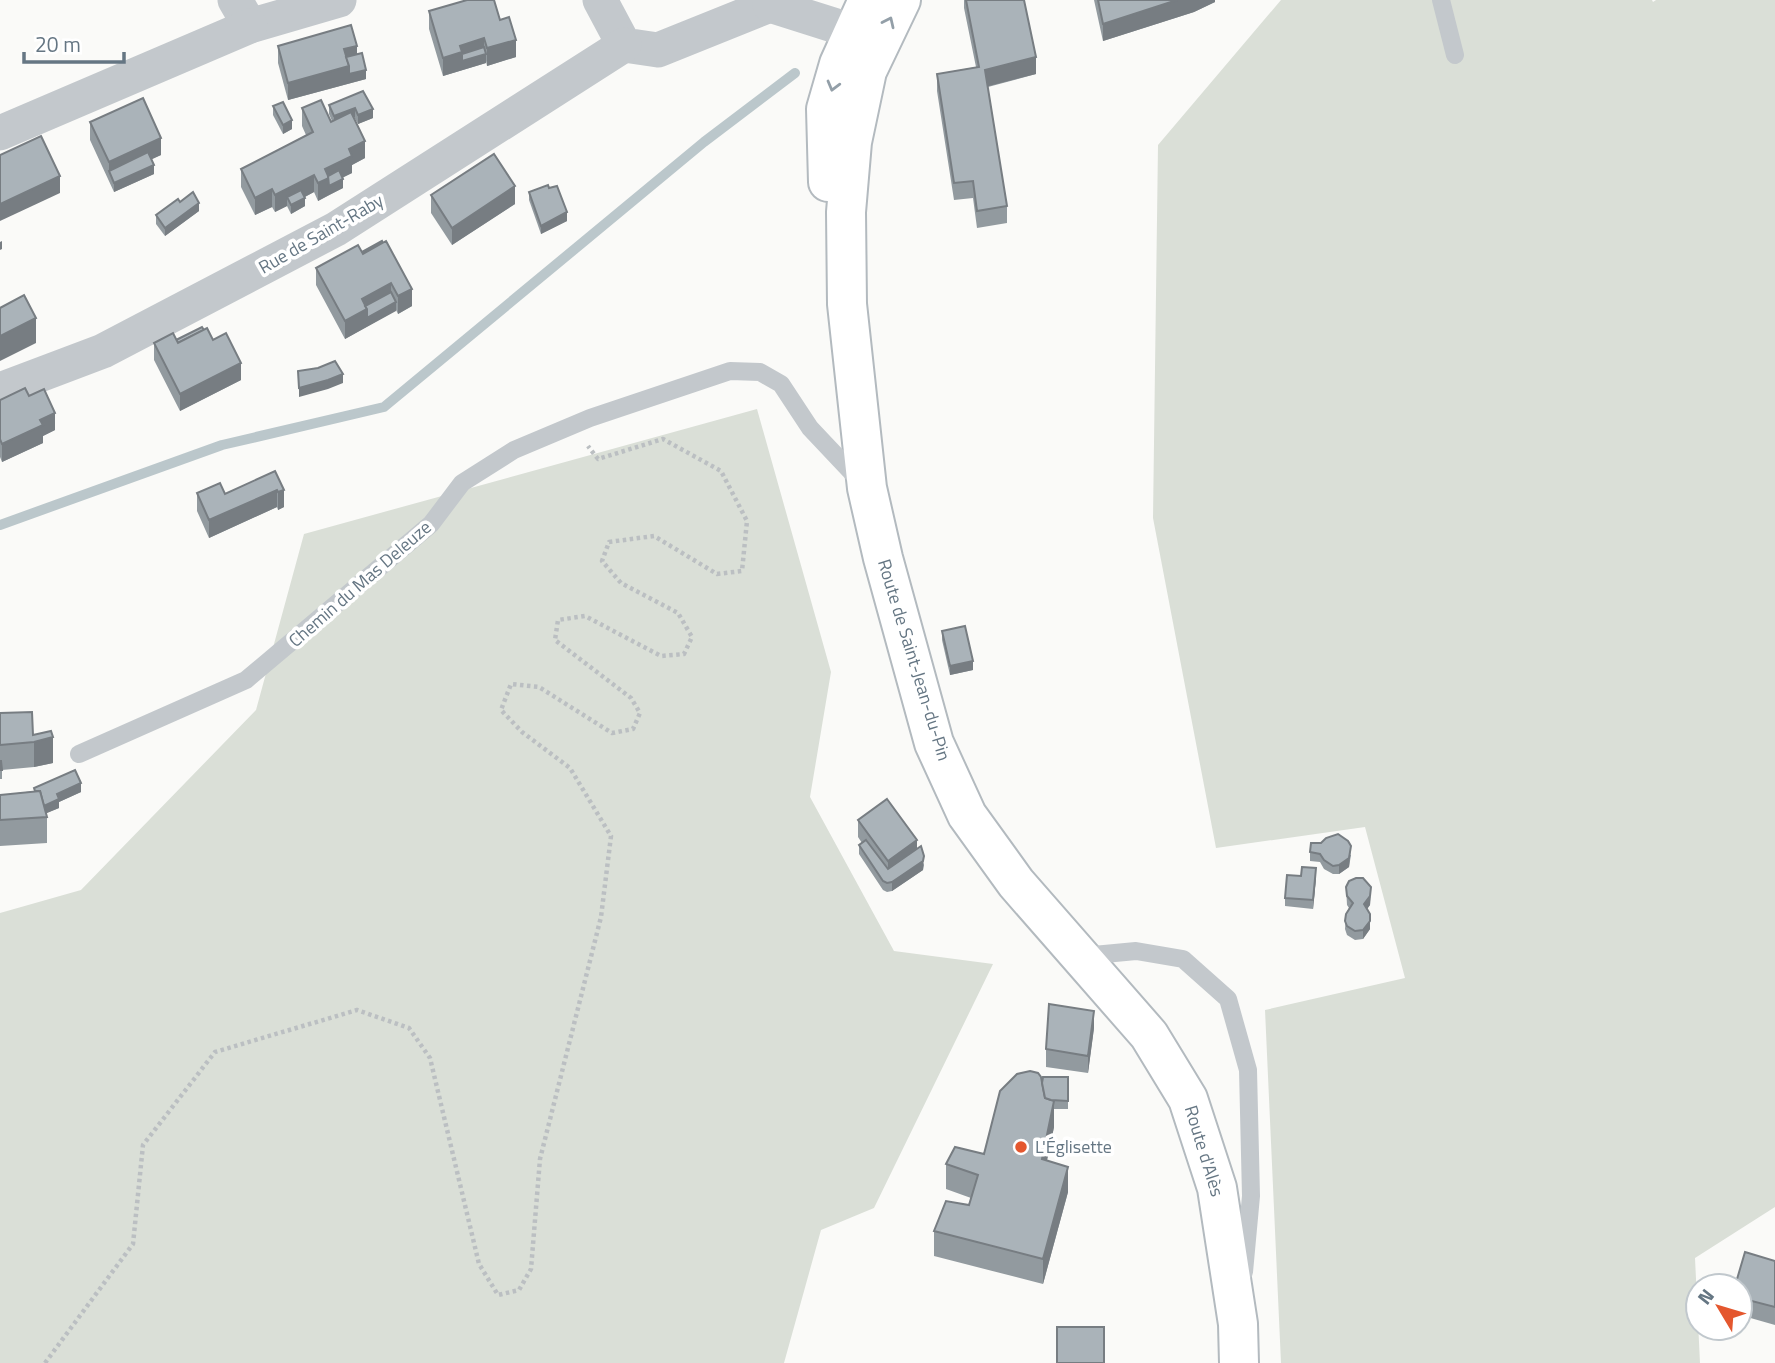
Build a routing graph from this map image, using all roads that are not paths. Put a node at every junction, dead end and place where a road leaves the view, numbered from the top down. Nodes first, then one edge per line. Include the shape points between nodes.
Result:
1 (339, 0) edge
2 (600, 0) edge
3 (901, 0) edge
4 (1441, 0) edge
5 (774, 3) edge
6 (243, 13) edge
7 (860, 15) edge
8 (624, 45) junction
9 (1455, 55) dead end
10 (0, 133) edge
11 (848, 304) junction
12 (0, 390) edge
13 (867, 488) junction
14 (79, 754) dead end
15 (1086, 963) junction
16 (1238, 1324) junction
17 (1239, 1363) edge

1 - 6 street
2 - 8 street
11 -> 3 main road, Route de Saint-Jean-du-Pin via 846,212 852,142 867,71
4 - 9 lane
5 - 7 street
5 - 8 street via 658,50
6 - 10 street
7 -> 11 main road, Route de Saint-Jean-du-Pin via 826,109 832,262
8 - 12 street, Rue de Saint-Raby via 335,229 103,351
11 - 13 main road, Route de Saint-Jean-du-Pin
13 - 14 lane, Chemin du Mas Deleuze via 810,428 781,384 760,372 730,371 514,450 462,483 431,524 246,680
13 - 15 main road, Route de Saint-Jean-du-Pin via 934,743 967,815 1016,883
15 - 16 main road, Route d'Alès via 1149,1035 1188,1098 1217,1188
15 - 16 lane via 1136,951 1183,959 1228,999 1248,1070 1251,1196
16 - 17 main road, Route d'Alès

